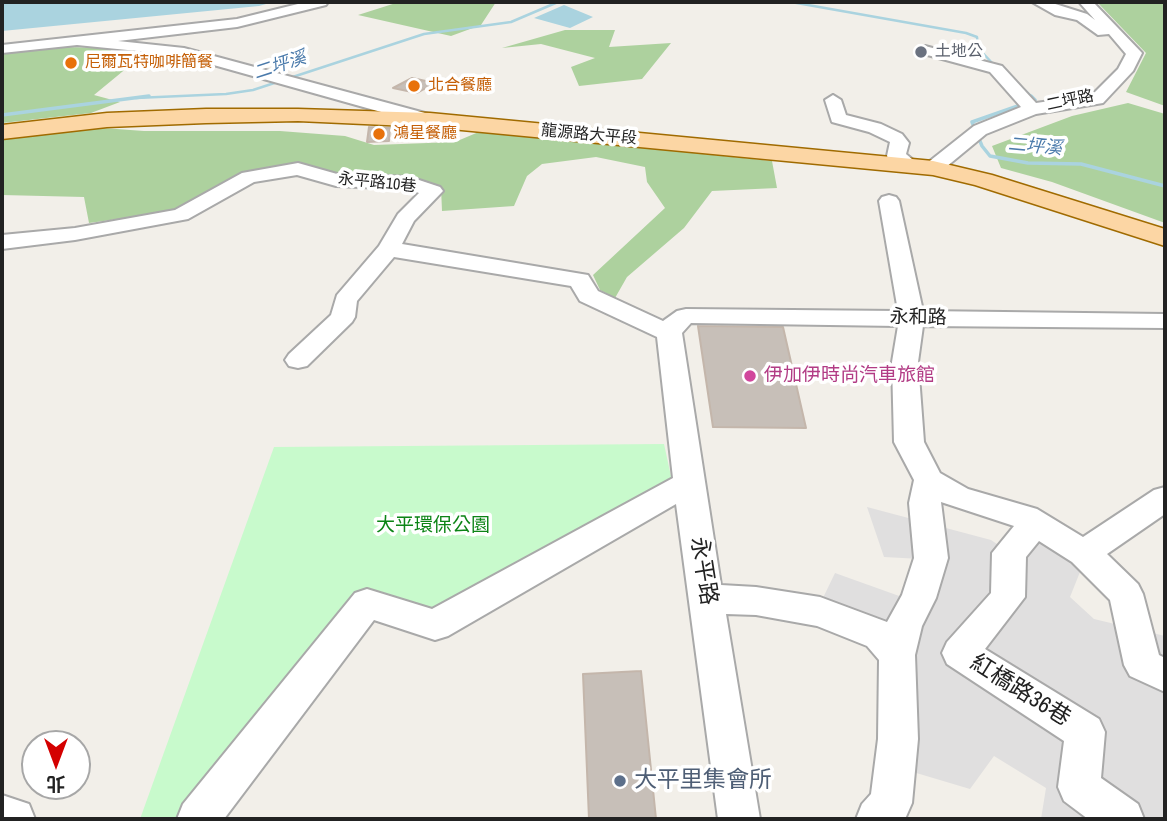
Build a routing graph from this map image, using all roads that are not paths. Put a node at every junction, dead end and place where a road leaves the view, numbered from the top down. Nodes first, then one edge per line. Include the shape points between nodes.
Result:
1 (321, 2) edge
2 (1039, 2) edge
3 (1086, 2) edge
4 (78, 41) junction
5 (2, 49) edge
6 (925, 50) dead end
7 (1134, 53) junction
8 (833, 100) dead end
9 (1032, 109) junction
10 (430, 120) junction
11 (2, 132) edge
12 (909, 165) junction
13 (933, 168) junction
14 (889, 201) dead end
15 (1165, 238) edge
16 (2, 242) edge
17 (389, 249) junction
18 (912, 318) junction
19 (1165, 321) edge
20 (671, 328) junction
21 (298, 360) dead end
22 (929, 480) junction
23 (689, 483) junction
24 (1165, 498) edge
25 (1036, 523) junction
26 (1084, 552) junction
27 (707, 599) junction
28 (897, 656) junction
29 (1165, 676) edge
30 (2, 816) edge
31 (14, 819) edge
32 (198, 819) edge
33 (739, 819) edge
34 (877, 819) edge
35 (1123, 819) edge

1 - 4 street via 237,23
2 - 7 street via 1082,17
3 - 7 street
4 - 5 street
4 - 10 street via 179,51
6 - 9 street via 996,69
7 - 9 street, 二坪路 via 1125,71 1097,99
8 - 12 street via 838,118 896,138 900,143 896,156
9 - 13 street, 二坪路 via 980,130
10 - 11 main road, 龍源路大平段 via 206,116 107,120
10 - 12 main road, 龍源路大平段
12 - 13 main road, 龍源路大平段
13 - 15 main road, 龍源路大平段
14 - 18 street
16 - 17 street, 永平路10巷 via 181,215 249,177 298,169 336,180 410,183 433,191 405,218
17 - 20 street via 580,280 588,296
17 - 21 street via 345,300 343,317
18 - 19 street, 永和路
18 - 20 street, 永和路 via 687,316
18 - 22 street via 905,362 909,442
20 - 23 street, 永平路
22 - 25 street via 958,498
22 - 28 street via 925,503 931,558 919,598 904,625
23 - 27 street, 永平路
23 - 32 street via 435,625 367,603
24 - 26 street
25 - 26 street
25 - 35 street, 紅橋路36巷 via 1009,552 1008,597 960,653 1085,732 1079,787
26 - 29 street via 1126,594 1143,665
27 - 28 street via 756,601 820,612 880,635
27 - 33 street, 永平路
28 - 34 street via 898,739 891,803
30 - 31 street

